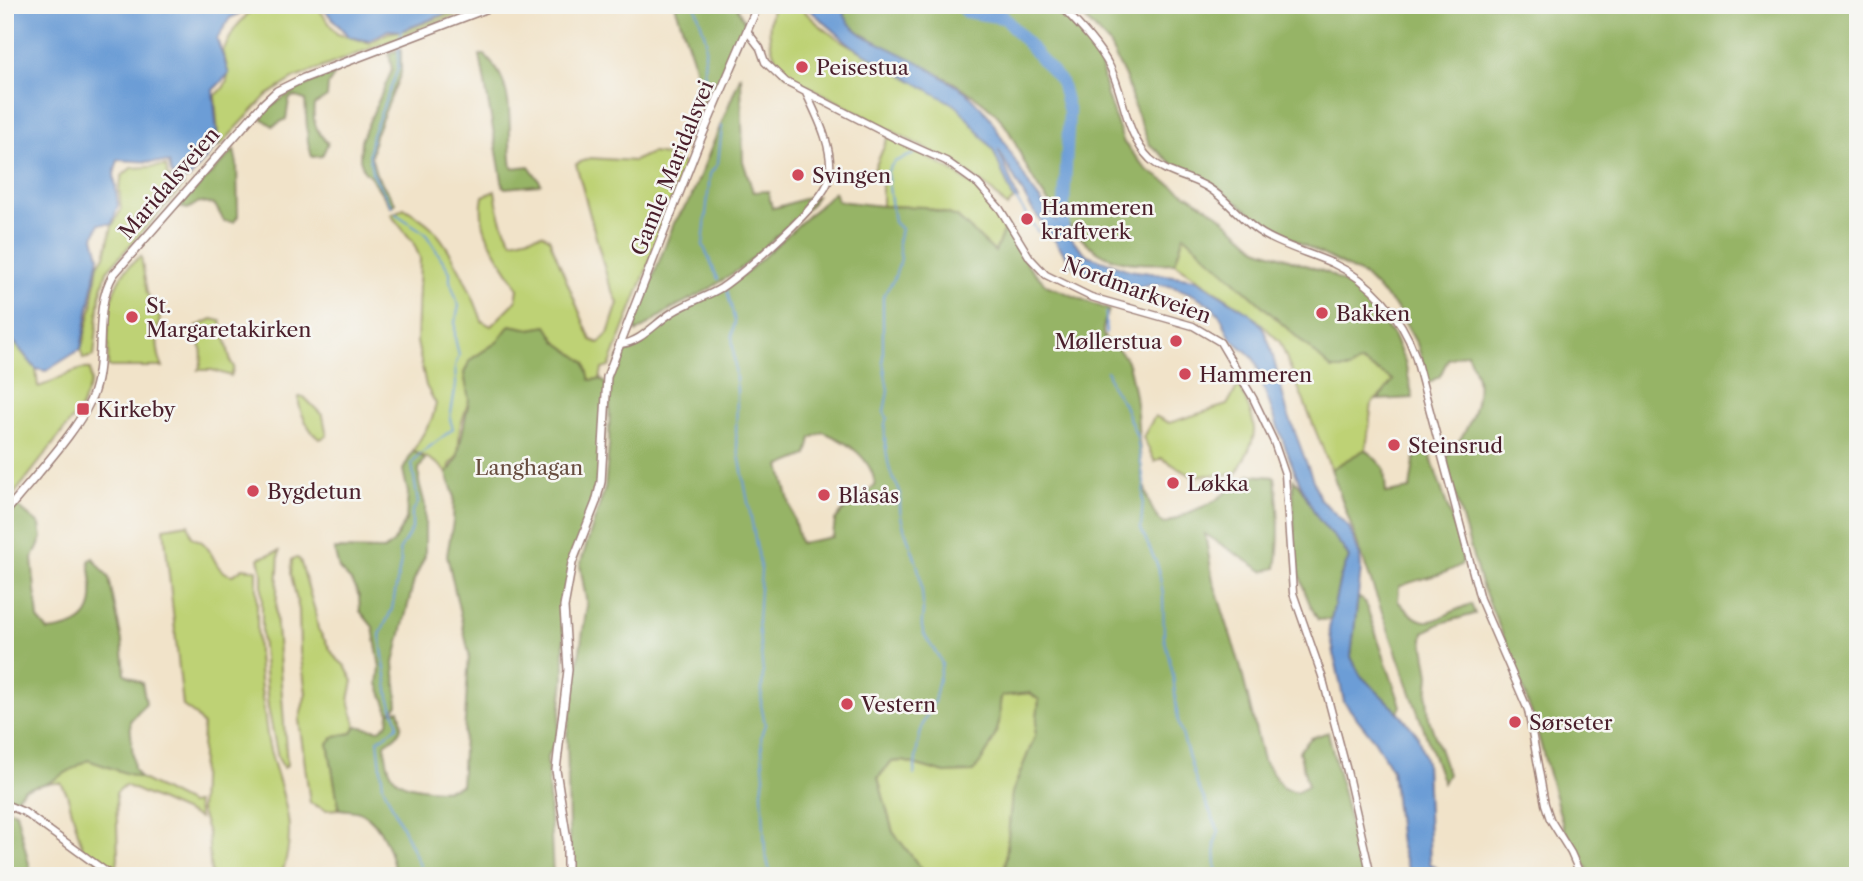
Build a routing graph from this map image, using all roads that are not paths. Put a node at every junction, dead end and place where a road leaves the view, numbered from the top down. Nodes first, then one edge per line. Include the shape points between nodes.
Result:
1 (496, 5) edge
2 (758, 5) edge
3 (1060, 5) edge
4 (747, 31) junction
5 (806, 93) junction
6 (620, 344) junction
7 (5, 513) edge
8 (5, 804) edge
9 (112, 876) edge
10 (566, 876) edge
11 (1371, 876) edge
12 (1581, 876) edge

1 - 7 street, Maridalsveien via 304,78 262,104 113,275 105,295 98,372 90,402
2 - 4 street, Gamle Maridalsvei
3 - 12 street via 1109,66 1134,135 1149,158 1214,191 1265,235 1352,275 1381,298 1401,323 1415,355 1480,599 1528,710 1547,812
4 - 5 street, Nordmarkveien via 777,76
4 - 6 street, Gamle Maridalsvei
5 - 6 street via 830,156 829,182 819,198 725,285 674,311 634,341
5 - 11 street, Nordmarkveien via 966,174 1000,209 1035,265 1054,281 1091,297 1193,326 1220,342 1275,442 1285,474 1293,593 1322,676
6 - 10 street, Gamle Maridalsvei via 606,385 599,492 565,592 568,670 556,770 567,840
8 - 9 street via 24,812

